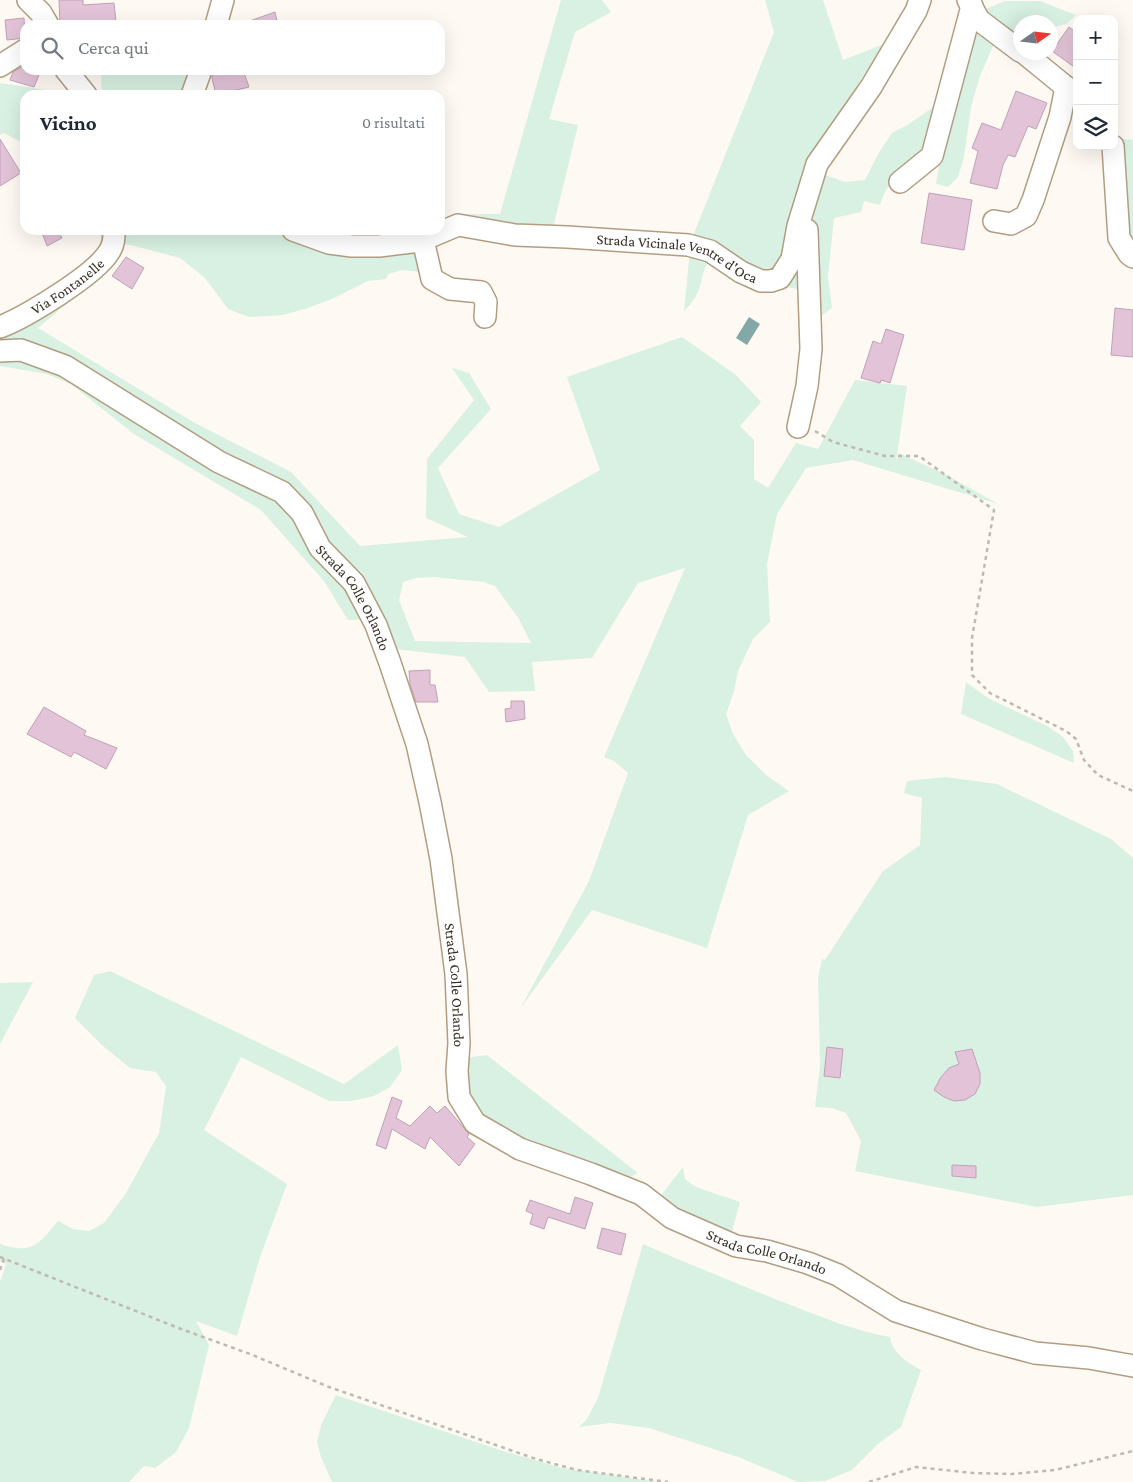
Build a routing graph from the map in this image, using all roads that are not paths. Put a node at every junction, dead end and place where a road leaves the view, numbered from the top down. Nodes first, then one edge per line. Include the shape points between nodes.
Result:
1 (28, 0) edge
2 (223, 0) edge
3 (920, 0) edge
4 (970, 3) edge
5 (45, 20) edge
6 (217, 20) edge
7 (1013, 45) edge
8 (20, 53) edge
9 (1032, 60) edge
10 (0, 66) edge
11 (70, 75) edge
12 (199, 75) edge
13 (82, 90) edge
14 (194, 90) edge
15 (1071, 91) edge
16 (1113, 150) edge
17 (900, 182) dead end
18 (807, 200) junction
19 (994, 222) dead end
20 (445, 231) edge
21 (114, 235) edge
22 (307, 235) edge
23 (435, 235) edge
24 (423, 240) junction
25 (1133, 257) edge
26 (485, 317) dead end
27 (0, 327) edge
28 (0, 351) edge
29 (804, 428) road end
30 (1133, 1366) edge

1 - 5 street
2 - 6 street
3 - 18 street, Strada Vicinale Ventre d'Oca via 871,87 817,164
4 - 7 street via 979,20
4 - 17 street via 932,156
8 - 10 street
9 - 15 street
11 - 13 street
12 - 14 street
15 - 19 street via 1026,216 1011,224
16 - 25 street via 1119,238
18 - 20 street, Strada Vicinale Ventre d'Oca via 792,259 780,278 770,282 741,272 710,251 688,245 515,235 458,225
18 - 29 street via 811,349
21 - 27 street, Via Fontanelle via 114,244 102,261 69,288
22 - 24 street, Strada Vicinale Ventre d'Oca via 329,243 352,246
23 - 24 street, Strada Vicinale Ventre d'Oca
24 - 26 street via 432,280 450,289 481,292 486,302
28 - 30 street, Strada Colle Orlando via 21,350 65,366 219,462 282,492 302,513 320,548 354,583 376,625 417,744 442,868 456,974 459,1097 476,1123 520,1150 641,1194 672,1218 736,1246 767,1251 838,1275 896,1311 1035,1353

